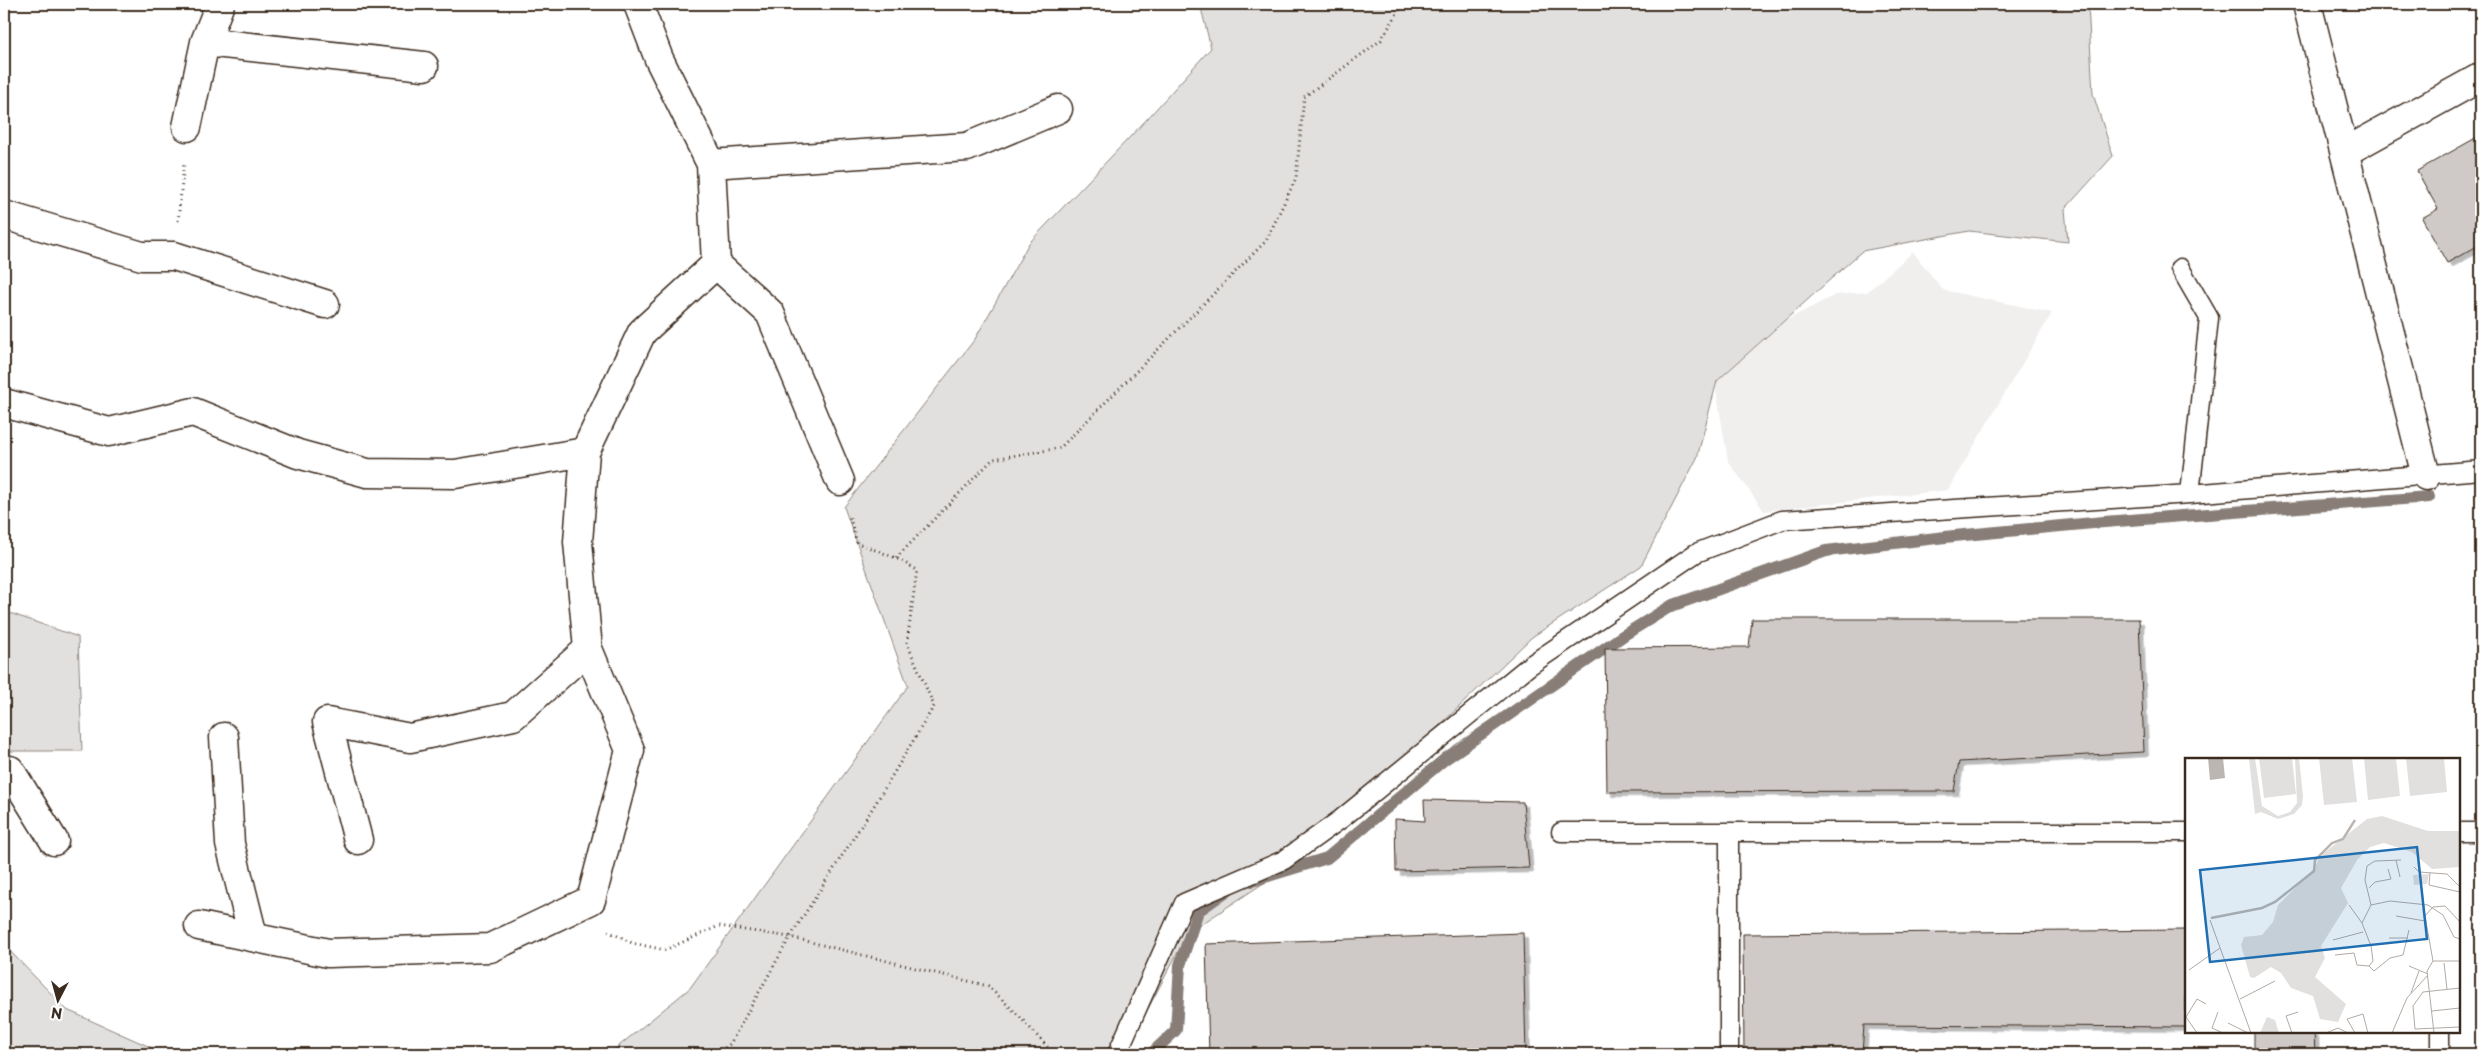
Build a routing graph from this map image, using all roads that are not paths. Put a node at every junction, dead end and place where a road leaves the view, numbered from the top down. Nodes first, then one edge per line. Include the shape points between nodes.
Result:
1 (220, 4) edge
2 (638, 4) edge
3 (2307, 4) edge
4 (205, 42) junction
5 (424, 66) dead end
6 (2481, 77) edge
7 (1058, 109) dead end
8 (187, 127) road end
9 (2345, 152) junction
10 (711, 164) junction
11 (4, 215) edge
12 (716, 264) junction
13 (2180, 268) dead end
14 (324, 304) dead end
15 (4, 403) edge
16 (585, 452) junction
17 (2481, 470) edge
18 (2426, 476) junction
19 (840, 481) road end
20 (2190, 494) junction
21 (588, 649) junction
22 (224, 737) dead end
23 (4, 769) edge
24 (1561, 832) dead end
25 (1729, 832) junction
26 (2185, 832) edge
27 (2460, 832) edge
28 (2481, 832) edge
29 (358, 840) dead end
30 (54, 841) dead end
31 (199, 926) dead end
32 (253, 936) junction
33 (2440, 1033) edge
34 (1117, 1054) edge
35 (1729, 1054) edge
36 (2440, 1054) edge

1 - 4 street
2 - 10 street via 659,59
3 - 9 street
4 - 5 street
4 - 8 street
6 - 9 street
7 - 10 street via 967,147
9 - 18 street
10 - 12 street
11 - 14 street via 142,256 174,256
12 - 16 street via 642,332
12 - 19 street via 770,313
13 - 20 lane via 2209,318
15 - 16 street via 109,432 193,412 298,454 367,474 455,474
16 - 21 street via 578,542
17 - 18 lane
18 - 20 lane
20 - 34 lane via 1782,520 1696,553 1529,666 1341,819 1284,860 1184,903
21 - 29 street via 513,716 410,738 328,722
21 - 32 street via 630,750 591,900 490,948 328,952
22 - 32 street via 230,844
23 - 30 street via 10,770
24 - 25 lane
25 - 26 lane
25 - 35 lane
27 - 28 lane
31 - 32 street
33 - 36 lane

